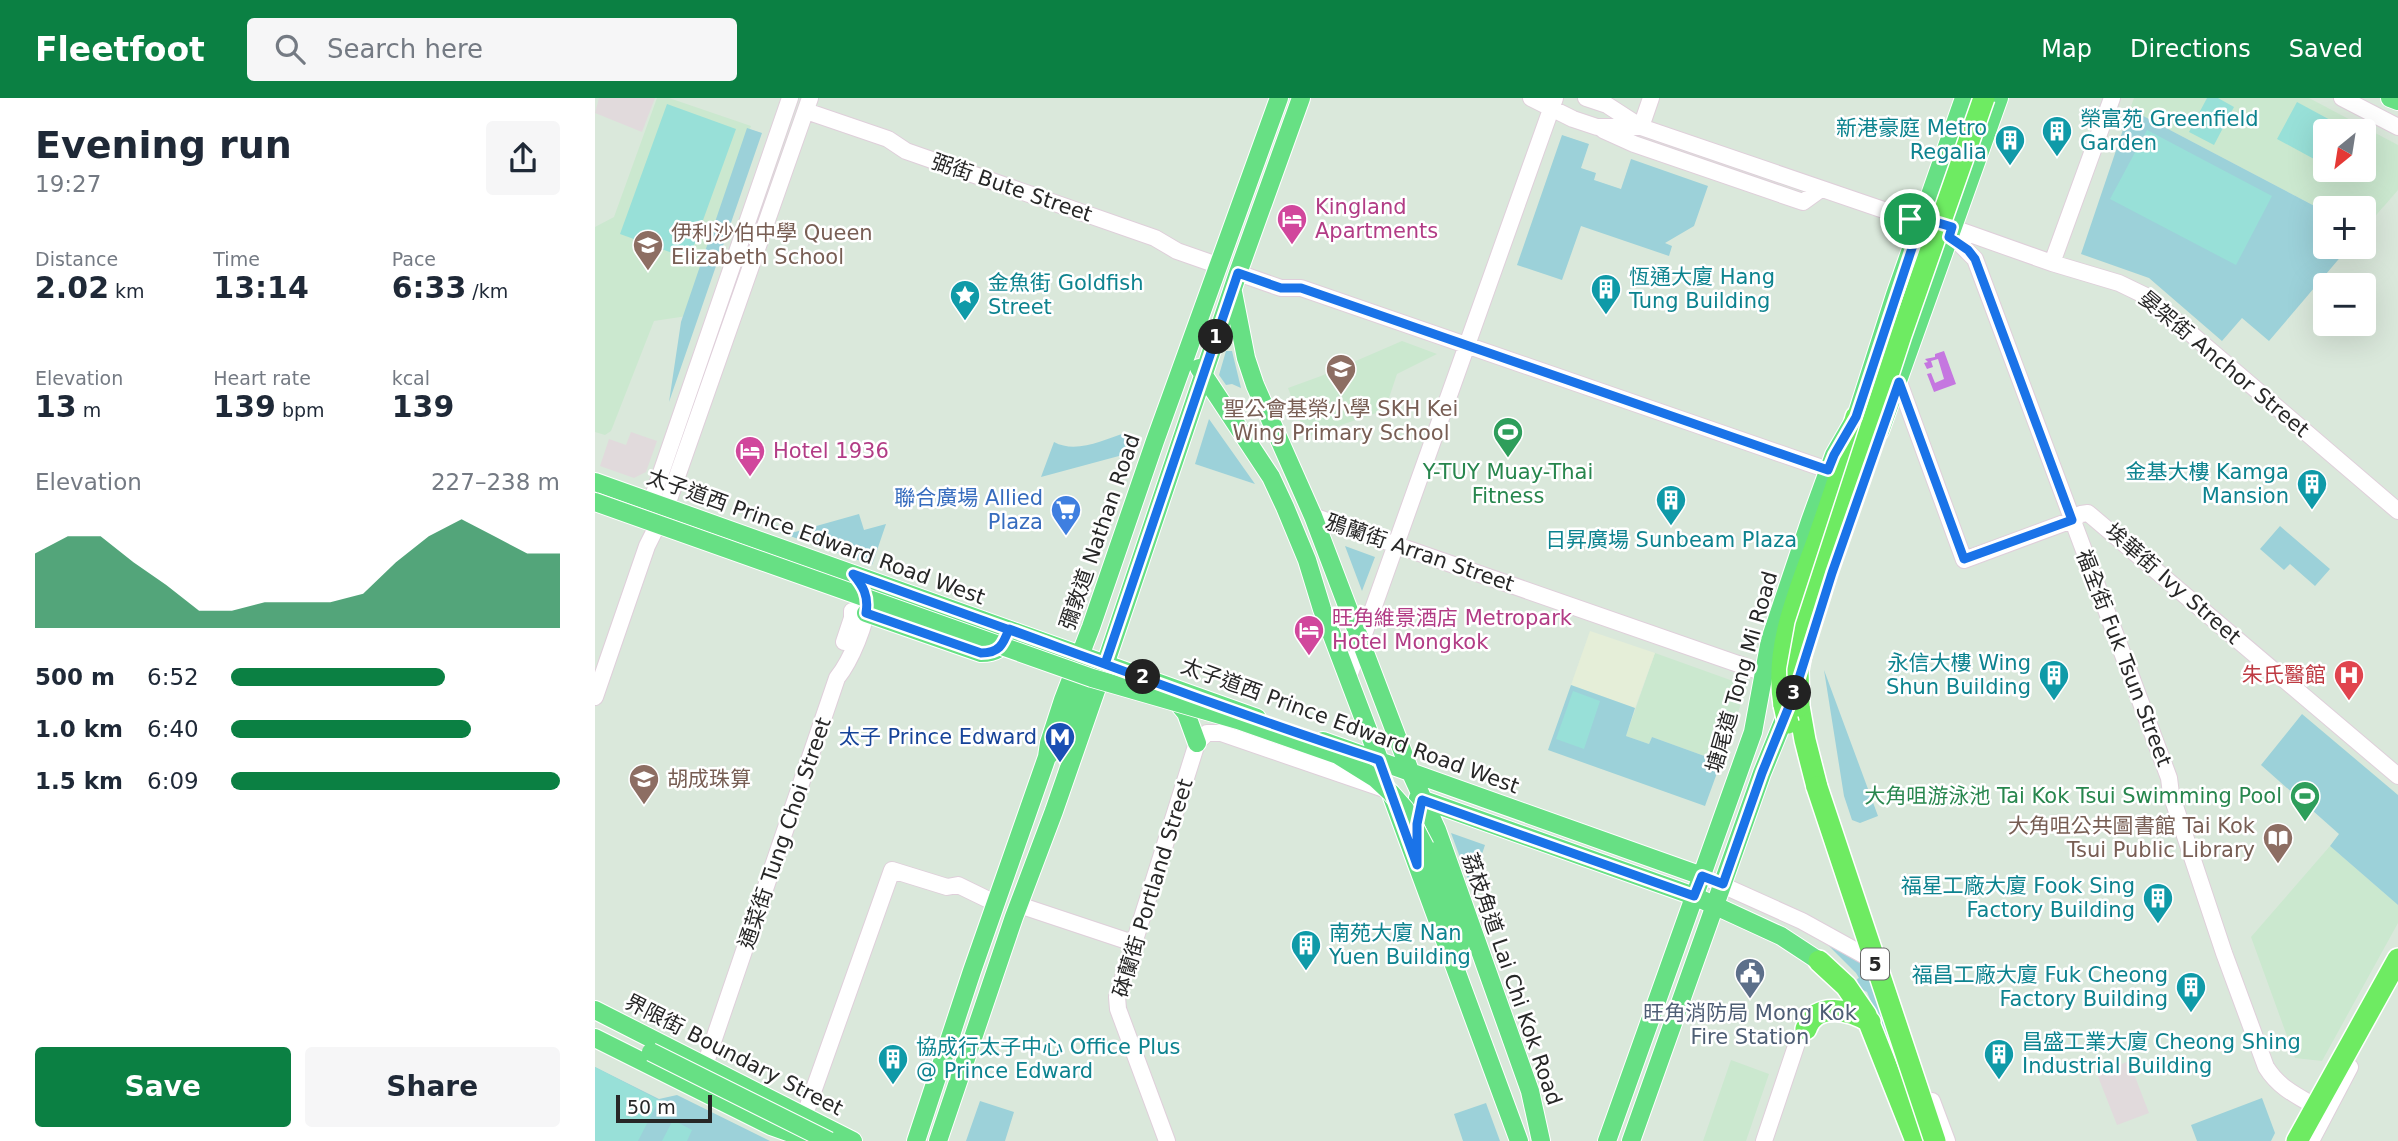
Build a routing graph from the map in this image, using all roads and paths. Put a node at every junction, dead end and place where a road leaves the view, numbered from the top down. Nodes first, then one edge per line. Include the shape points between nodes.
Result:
1 (790, 98) edge
2 (1279, 98) edge
3 (1301, 98) edge
4 (1531, 98) edge
5 (1586, 98) edge
6 (1651, 98) edge
7 (1964, 98) edge
8 (1984, 98) edge
9 (1999, 98) edge
10 (2112, 98) edge
11 (2341, 98) edge
12 (2390, 98) edge
13 (2398, 102) edge
14 (1554, 103) edge
15 (808, 105) edge
16 (1597, 127) junction
17 (1641, 127) junction
18 (2398, 127) edge
19 (1821, 189) junction
20 (1917, 221) junction
21 (1951, 232) junction
22 (2052, 263) junction
23 (1217, 265) junction
24 (1235, 281) junction
25 (1468, 346) junction
26 (1187, 351) junction
27 (1204, 374) junction
28 (1899, 382) junction
29 (1856, 417) joint
30 (1835, 472) junction
31 (595, 482) edge
32 (595, 502) edge
33 (658, 505) junction
34 (2398, 511) edge
35 (1313, 516) junction
36 (2072, 520) junction
37 (1397, 546) junction
38 (783, 549) junction
39 (853, 574) junction
40 (757, 575) dead end
41 (859, 612) junction
42 (1009, 629) junction
43 (1361, 645) junction
44 (1093, 660) junction
45 (1764, 674) junction
46 (1349, 679) junction
47 (1159, 682) junction
48 (595, 697) edge
49 (1197, 743) junction
50 (1379, 760) junction
51 (1410, 771) junction
52 (1813, 772) junction
53 (2398, 775) edge
54 (1390, 790) junction
55 (1422, 800) junction
56 (1417, 865) junction
57 (1702, 876) junction
58 (1723, 884) junction
59 (1694, 896) junction
60 (988, 900) junction
61 (1019, 905) junction
62 (1716, 905) junction
63 (1133, 943) junction
64 (2398, 949) edge
65 (2398, 959) edge
66 (1819, 961) joint
67 (2398, 979) edge
68 (595, 1010) edge
69 (595, 1023) edge
70 (1872, 1027) junction
71 (1801, 1036) joint
72 (595, 1038) edge
73 (705, 1067) junction
74 (681, 1083) junction
75 (2311, 1104) junction
76 (804, 1116) junction
77 (1540, 1138) edge
78 (813, 1141) edge
79 (829, 1141) edge
80 (853, 1141) edge
81 (916, 1141) edge
82 (938, 1141) edge
83 (1167, 1141) edge
84 (1519, 1141) edge
85 (1608, 1141) edge
86 (1631, 1141) edge
87 (1764, 1141) edge
88 (1916, 1141) edge
89 (1935, 1141) edge
90 (1947, 1141) edge
91 (2290, 1141) edge
92 (2297, 1141) edge
93 (2311, 1141) edge

1 - 33 street
2 - 23 main road, 彌敦道 Nathan Road
3 - 24 main road, 彌敦道 Nathan Road
4 - 14 street
5 - 17 street via 1607,105
6 - 17 street
7 - 20 main road
8 - 52 highway, 5, bridge via 1901,335 1803,640 1799,706
9 - 21 main road
10 - 22 street
11 - 18 street
12 - 13 main road
14 - 16 street via 1573,119
14 - 25 street
15 - 23 street, 弼街 Bute Street via 906,151 1155,238
15 - 33 street
16 - 17 street
16 - 19 street via 1803,202
17 - 19 street, 晏架街 Anchor Street
19 - 20 street, 晏架街 Anchor Street
20 - 21 street, 晏架街 Anchor Street
20 - 29 main road
21 - 22 street, 晏架街 Anchor Street
21 - 28 main road
21 - 36 street, 福全街 Fuk Tsun Street via 1975,259
22 - 34 street, 晏架街 Anchor Street via 2119,283 2148,297
23 - 26 main road, 彌敦道 Nathan Road
24 - 25 street via 1301,288
24 - 27 main road, 彌敦道 Nathan Road
24 - 35 main road, 荔枝角道 Lai Chi Kok Road via 1246,358
25 - 30 street
25 - 37 street
26 - 27 main road
26 - 44 main road, 彌敦道 Nathan Road
27 - 44 main road, 彌敦道 Nathan Road
27 - 46 main road via 1271,477 1307,560
28 - 36 street via 1964,559
28 - 58 main road via 1794,694
29 - 30 highway
30 - 45 main road, 塘尾道 Tong Mi Road via 1770,640
30 - 52 highway, bridge via 1787,632 1781,668 1788,723
31 - 33 main road, 太子道西 Prince Edward Road West
32 - 77 main road, 荔枝角道 Lai Chi Kok Road, bridge via 1092,678 1238,720 1357,765 1391,793 1416,828 1515,1095
33 - 38 main road, 太子道西 Prince Edward Road West
33 - 48 street
35 - 37 street, 鴉蘭街 Arran Street
35 - 43 main road, 荔枝角道 Lai Chi Kok Road
36 - 53 street, 埃華街 Ivy Street via 2085,513 2098,520
36 - 75 street, 福全街 Fuk Tsun Street via 2169,778 2224,953 2266,1067 2281,1085
37 - 43 street
37 - 45 street, 鴉蘭街 Arran Street
38 - 39 main road, 太子道西 Prince Edward Road West
38 - 40 main road via 767,560
39 - 41 street via 868,604
39 - 42 main road, 太子道西 Prince Edward Road West
41 - 42 main road via 981,653 1000,649
41 - 73 street, 通菜街 Tung Choi Street via 848,665 837,678
42 - 44 main road, 太子道西 Prince Edward Road West
43 - 46 street
43 - 51 main road, 荔枝角道 Lai Chi Kok Road
44 - 47 main road, 太子道西 Prince Edward Road West
44 - 60 main road, 彌敦道 Nathan Road via 1061,706 1047,757
44 - 61 main road, 彌敦道 Nathan Road via 1055,811
45 - 57 main road, 塘尾道 Tong Mi Road via 1753,732
46 - 50 main road
47 - 49 main road via 1186,713
47 - 50 main road, 太子道西 Prince Edward Road West
49 - 54 street via 1207,733 1221,733
49 - 63 street, 砵蘭街 Portland Street
50 - 51 main road, 太子道西 Prince Edward Road West
50 - 54 main road
51 - 55 main road, 荔枝角道 Lai Chi Kok Road
51 - 57 main road, 太子道西 Prince Edward Road West
52 - 89 highway, 5, bridge
54 - 55 main road
54 - 56 main road
55 - 56 main road
55 - 59 main road
55 - 77 main road, 荔枝角道 Lai Chi Kok Road via 1441,839 1531,1091
56 - 84 main road
57 - 58 street, 太子道西 Prince Edward Road West
57 - 59 main road, 塘尾道 Tong Mi Road
58 - 62 main road
58 - 90 street, 太子道西 Prince Edward Road West via 1879,964 1887,975
59 - 62 main road
59 - 85 main road, 塘尾道 Tong Mi Road
60 - 76 street via 958,885 947,887 892,870
60 - 81 main road, 彌敦道 Nathan Road
61 - 63 street
61 - 82 main road, 彌敦道 Nathan Road
62 - 66 main road via 1781,936
62 - 86 main road
63 - 83 street, 砵蘭街 Portland Street via 1117,997 1118,1009
64 - 75 street
65 - 92 highway
66 - 70 highway via 1846,986
67 - 93 street
68 - 73 main road, 界限街 Boundary Street
69 - 79 main road, bridge
70 - 71 highway via 1852,1012 1832,1011 1815,1016
70 - 88 highway
71 - 87 street
72 - 74 main road, 界限街 Boundary Street
73 - 74 street via 696,1081
73 - 76 main road, 界限街 Boundary Street
74 - 78 main road, 界限街 Boundary Street
75 - 91 street
76 - 80 main road, 界限街 Boundary Street

